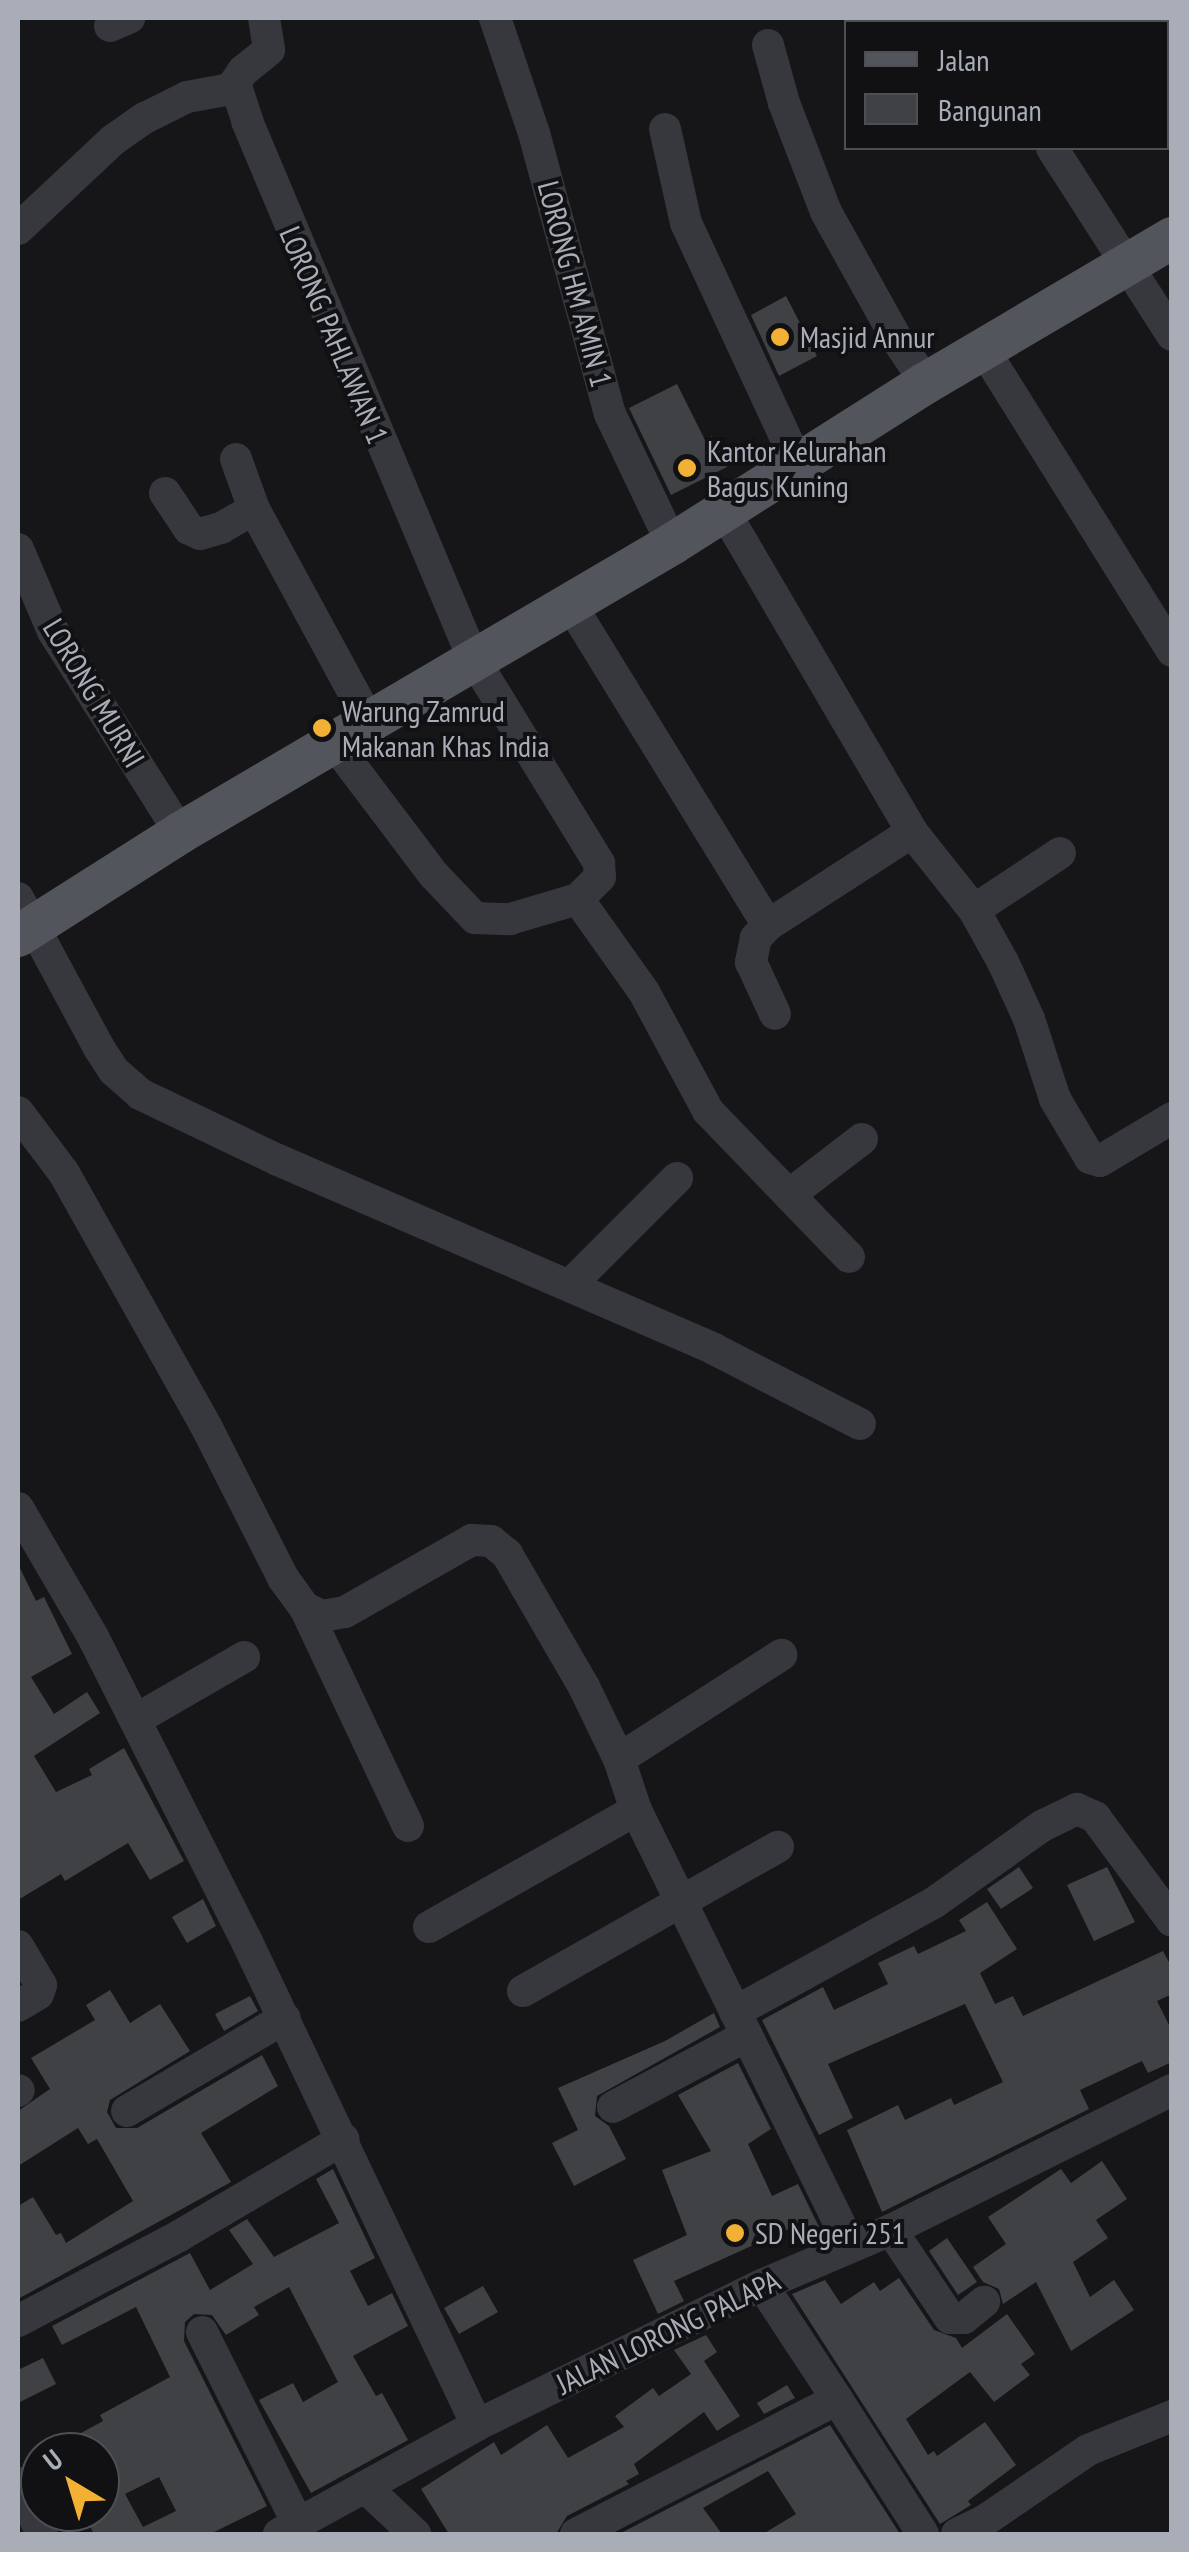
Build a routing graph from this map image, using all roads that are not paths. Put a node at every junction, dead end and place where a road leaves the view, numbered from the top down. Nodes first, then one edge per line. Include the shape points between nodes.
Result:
1 (264, 18) edge
2 (496, 18) edge
3 (768, 46) dead end
4 (236, 88) junction
5 (665, 129) dead end
6 (1053, 150) edge
7 (18, 229) edge
8 (1172, 238) edge
9 (1126, 264) junction
10 (1172, 335) edge
11 (984, 350) junction
12 (926, 383) junction
13 (236, 459) dead end
14 (798, 464) junction
15 (165, 493) dead end
16 (254, 509) junction
17 (724, 511) junction
18 (672, 544) junction
19 (18, 549) edge
20 (569, 602) junction
21 (1172, 651) edge
22 (473, 658) junction
23 (351, 732) junction
24 (180, 832) junction
25 (912, 832) junction
26 (1060, 853) dead end
27 (578, 899) junction
28 (974, 910) junction
29 (22, 920) edge
30 (768, 925) junction
31 (774, 1014) dead end
32 (18, 1112) edge
33 (1172, 1118) edge
34 (862, 1139) dead end
35 (677, 1178) dead end
36 (789, 1195) junction
37 (849, 1257) dead end
38 (570, 1284) junction
39 (860, 1424) dead end
40 (18, 1508) edge
41 (305, 1608) junction
42 (781, 1655) dead end
43 (244, 1657) dead end
44 (136, 1720) junction
45 (619, 1759) junction
46 (636, 1810) junction
47 (408, 1826) dead end
48 (778, 1847) dead end
49 (682, 1902) junction
50 (1172, 1922) edge
51 (429, 1928) dead end
52 (18, 1946) edge
53 (523, 1991) dead end
54 (18, 2006) edge
55 (285, 2018) junction
56 (741, 2024) junction
57 (1172, 2090) edge
58 (613, 2107) dead end
59 (127, 2111) dead end
60 (344, 2139) junction
61 (891, 2230) junction
62 (850, 2245) junction
63 (762, 2285) junction
64 (984, 2302) dead end
65 (18, 2321) edge
66 (202, 2332) dead end
67 (837, 2399) junction
68 (1172, 2416) edge
69 (477, 2425) junction
70 (18, 2483) edge
71 (366, 2487) junction
72 (288, 2530) edge
73 (42, 2534) edge
74 (414, 2534) edge
75 (576, 2534) edge
76 (923, 2534) edge
77 (957, 2534) edge

1 - 4 street via 269,50 243,71
2 - 18 street, LORONG HM AMIN 1 via 610,414
3 - 12 street via 826,212
4 - 7 street via 187,97 145,118
4 - 22 street, LORONG PAHLAWAN 1
5 - 14 street via 686,223
6 - 9 street
8 - 9 main road
9 - 10 street
9 - 11 main road
11 - 12 main road
11 - 21 street
12 - 14 main road
13 - 16 street
14 - 17 main road
15 - 16 street via 189,529 200,534
16 - 23 street
17 - 18 main road
17 - 25 street
18 - 20 main road
19 - 24 street, LORONG MURNI via 53,631
20 - 22 main road
20 - 30 street
22 - 23 main road
22 - 27 street, LORONG PAHLAWAN 1 via 599,863 600,877
23 - 24 main road
23 - 27 street via 470,914 496,921
24 - 29 main road
25 - 28 street
25 - 30 street
26 - 28 street
27 - 36 street via 644,992 708,1111
28 - 33 street via 1029,1019 1055,1098 1090,1158 1100,1161
29 - 38 street via 107,1062 140,1094
30 - 31 street via 750,956
32 - 41 street via 64,1173 207,1428 282,1578
34 - 36 street
35 - 38 street
36 - 37 street
38 - 39 street
40 - 44 street
41 - 45 street via 322,1616 345,1612 462,1544 491,1540 507,1554
41 - 47 street
42 - 45 street
43 - 44 street
44 - 55 street
45 - 46 street
46 - 49 street
46 - 51 street
48 - 49 street
49 - 53 street
49 - 56 street
50 - 56 street via 1095,1818 1077,1810 1042,1826
52 - 54 street via 41,1985
55 - 59 street
55 - 60 street
56 - 58 street
56 - 62 street
57 - 61 street, JALAN LORONG PALAPA
60 - 65 street
60 - 69 street
61 - 62 street, JALAN LORONG PALAPA
61 - 64 street via 950,2318 964,2318
62 - 63 street, JALAN LORONG PALAPA
63 - 67 street
63 - 69 street, JALAN LORONG PALAPA
66 - 72 street
67 - 75 street
67 - 76 street
68 - 77 street via 1088,2450
69 - 71 street, JALAN LORONG PALAPA
70 - 73 street
71 - 72 street, JALAN LORONG PALAPA
71 - 74 street

